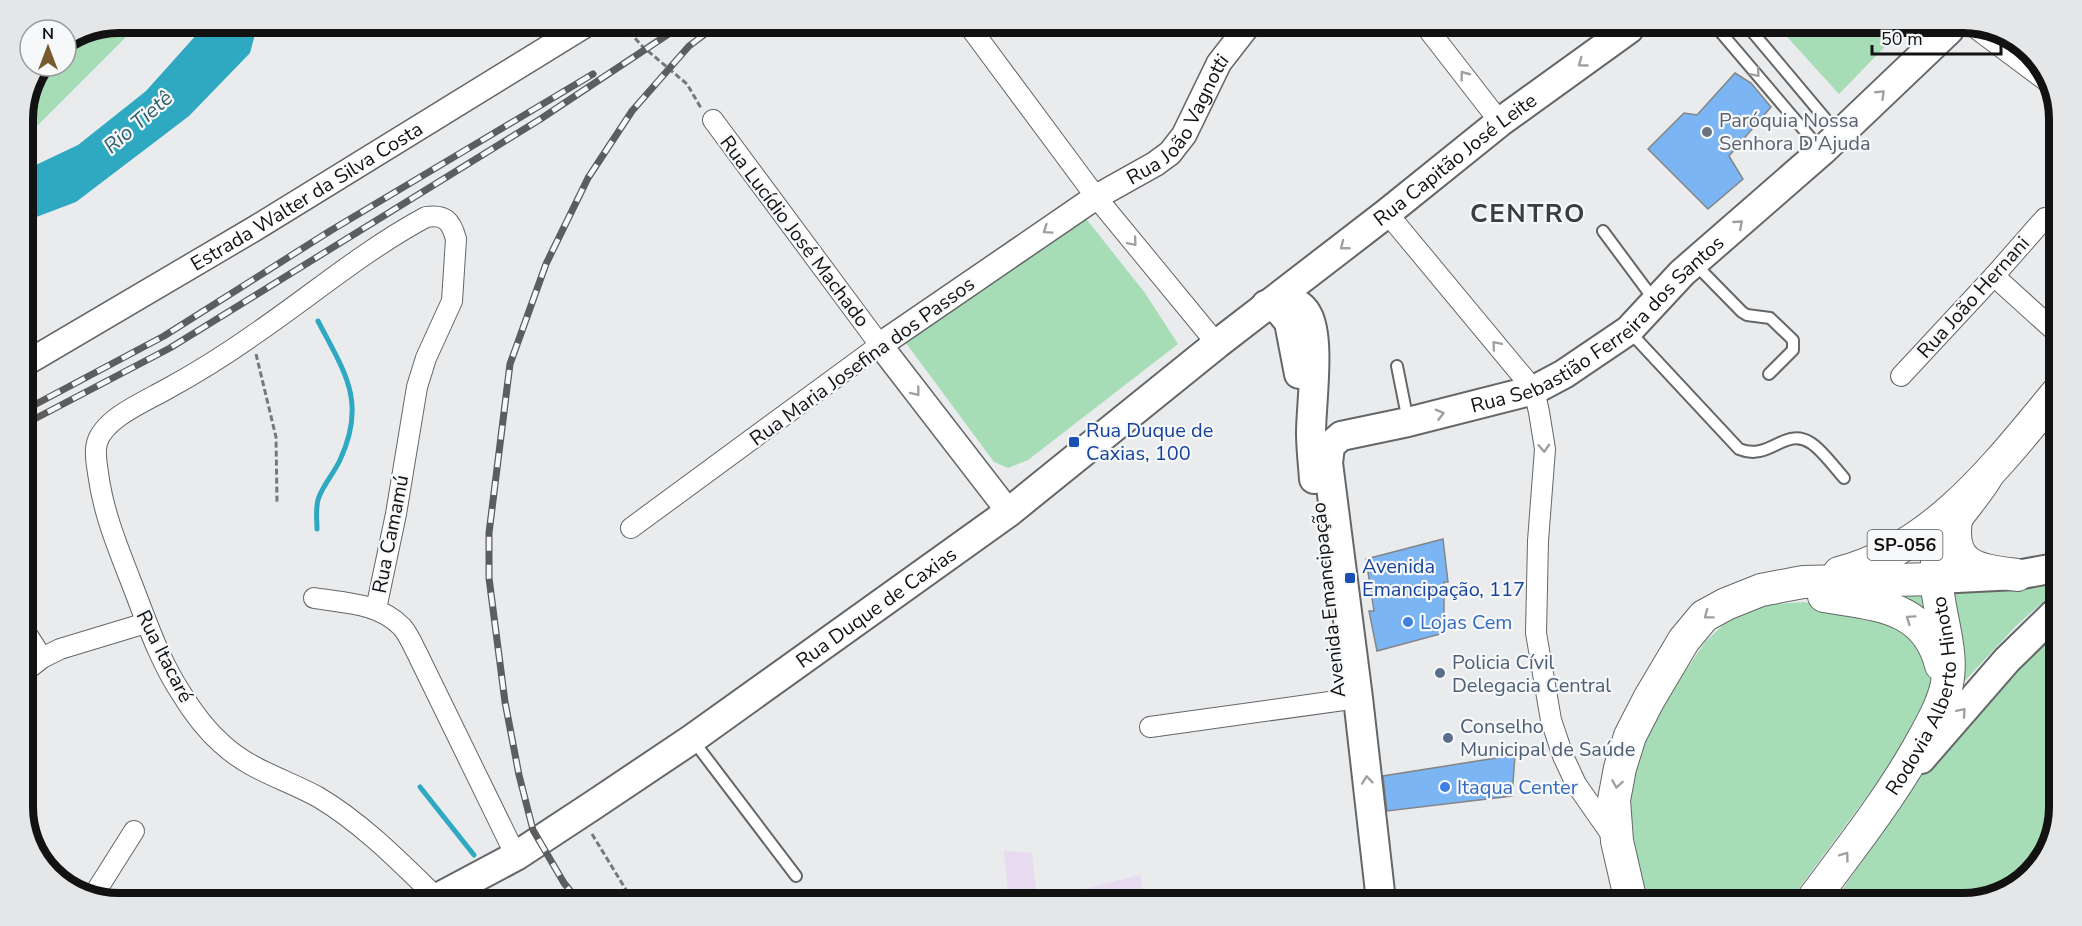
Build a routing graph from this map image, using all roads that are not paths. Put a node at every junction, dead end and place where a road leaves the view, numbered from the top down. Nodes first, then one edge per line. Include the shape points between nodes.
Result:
1 (571, 33) edge
2 (974, 33) edge
3 (1242, 33) edge
4 (1431, 33) edge
5 (1622, 33) edge
6 (1722, 33) edge
7 (1753, 33) edge
8 (1946, 33) edge
9 (1988, 38) edge
10 (2036, 72) edge
11 (713, 120) road end
12 (1500, 122) junction
13 (1831, 143) junction
14 (1096, 197) junction
15 (1387, 213) junction
16 (2044, 218) dead end
17 (446, 219) joint
18 (1603, 231) dead end
19 (1694, 263) junction
20 (1308, 273) junction
21 (1994, 276) junction
22 (1655, 302) junction
23 (1296, 304) junction
24 (1266, 305) junction
25 (2049, 326) edge
26 (1629, 330) junction
27 (1217, 344) junction
28 (880, 345) junction
29 (1314, 358) junction
30 (33, 359) edge
31 (1397, 366) dead end
32 (1769, 374) dead end
33 (1901, 376) dead end
34 (1534, 390) junction
35 (2049, 401) edge
36 (1408, 422) junction
37 (1311, 435) junction
38 (1341, 436) junction
39 (1987, 476) junction
40 (1844, 478) dead end
41 (1009, 512) junction
42 (1956, 520) junction
43 (631, 528) dead end
44 (2049, 569) edge
45 (2017, 575) junction
46 (1937, 579) junction
47 (1803, 582) junction
48 (1761, 590) junction
49 (314, 598) dead end
50 (376, 609) junction
51 (2049, 619) edge
52 (146, 623) junction
53 (33, 644) edge
54 (42, 658) junction
55 (33, 665) edge
56 (1946, 686) junction
57 (1349, 700) junction
58 (1150, 727) dead end
59 (692, 739) junction
60 (1895, 788) junction
61 (134, 831) dead end
62 (1617, 842) junction
63 (516, 856) junction
64 (796, 876) dead end
65 (97, 889) edge
66 (434, 893) edge
67 (446, 893) edge
68 (1361, 893) edge
69 (1380, 893) edge
70 (1629, 893) edge
71 (1817, 893) edge

1 - 30 street, Estrada Walter da Silva Costa via 254,229
2 - 14 street
3 - 14 street, Rua João Vagnotti via 1219,63 1184,135 1170,153
12 -> 4 street
5 -> 12 main road, Rua Capitão José Leite
6 -> 13 lane
7 - 13 lane
13 -> 8 main road, Rua Sebastião Ferreira dos Santos
9 - 10 street
11 - 28 street, Rua Lucídio José Machado
12 - 15 main road, Rua Capitão José Leite
19 -> 13 main road, Rua Sebastião Ferreira dos Santos
14 -> 27 street
14 -> 28 street, Rua Maria Josefina dos Passos
15 -> 20 main road, Rua Capitão José Leite
34 -> 15 street
16 - 21 street, Rua João Hernani
17 - 50 street, Rua Camamú via 456,239 452,300 417,387
17 - 52 street, Rua Itacaré via 437,215 426,217 397,232 252,337 106,428 97,444 96,459 102,500
18 - 22 lane
19 - 22 main road, Rua Sebastião Ferreira dos Santos
19 - 32 lane via 1742,312 1770,318 1793,340 1793,350
20 - 23 main road
20 - 24 main road, Rua Capitão José Leite
21 - 25 street
21 - 33 street, Rua João Hernani
22 - 26 main road, Rua Sebastião Ferreira dos Santos
23 - 24 main road
23 - 29 main road, Avenida Emancipação via 1308,315 1312,326
24 - 27 main road, Rua Duque de Caxias
24 - 37 main road via 1279,310 1289,322
26 - 34 main road, Rua Sebastião Ferreira dos Santos
26 - 40 lane via 1739,450 1759,453 1788,439 1798,439 1811,443
27 - 41 main road, Rua Duque de Caxias
28 -> 41 street, Rua Lucídio José Machado
28 - 43 street, Rua Maria Josefina dos Passos
29 - 37 main road, Avenida Emancipação
29 - 38 main road via 1324,422
31 - 36 lane
36 -> 34 main road, Rua Sebastião Ferreira dos Santos
34 -> 62 street via 1545,449 1536,633 1551,720 1576,784
35 - 39 main road, Rodovia Alberto Hinoto / SP-056
36 - 38 main road, Rua Sebastião Ferreira dos Santos
37 - 57 main road, Avenida Emancipação
38 - 57 main road, Avenida Emancipação via 1330,446 1328,463
39 - 42 main road, Rodovia Alberto Hinoto / SP-056
39 - 47 main road, Rodovia Alberto Hinoto / SP-056 via 1932,526 1900,548 1851,570
41 - 59 main road, Rua Duque de Caxias
42 - 45 main road via 1954,539 1963,559 1984,571
42 - 46 main road, Rodovia Alberto Hinoto / SP-056 via 1940,550
44 - 45 main road
45 - 46 main road
46 - 47 main road
46 - 56 main road, Rodovia Alberto Hinoto / SP-056 via 1949,662
47 - 48 main road, SP-056
56 -> 48 main road via 1928,633 1911,617 1869,603
48 -> 62 main road, SP-056 via 1704,616 1684,640 1649,699 1630,736 1620,768 1614,800
49 - 50 street
50 - 63 street, Rua Camamú via 404,629 417,651
60 -> 51 main road via 2007,660
52 - 54 street
52 - 66 street, Rua Itacaré via 179,691 220,743 243,762 320,798
53 - 54 street
54 - 55 street
56 - 60 main road, Rodovia Alberto Hinoto / SP-056 via 1935,718
57 - 58 street
57 - 68 main road, Avenida Emancipação
69 -> 57 main road, Avenida Emancipação
59 - 63 main road, Rua Duque de Caxias
59 - 64 lane
71 -> 60 main road, Rodovia Alberto Hinoto / SP-056
61 - 65 street
62 - 70 main road, SP-056
63 - 67 main road, Rua Duque de Caxias

